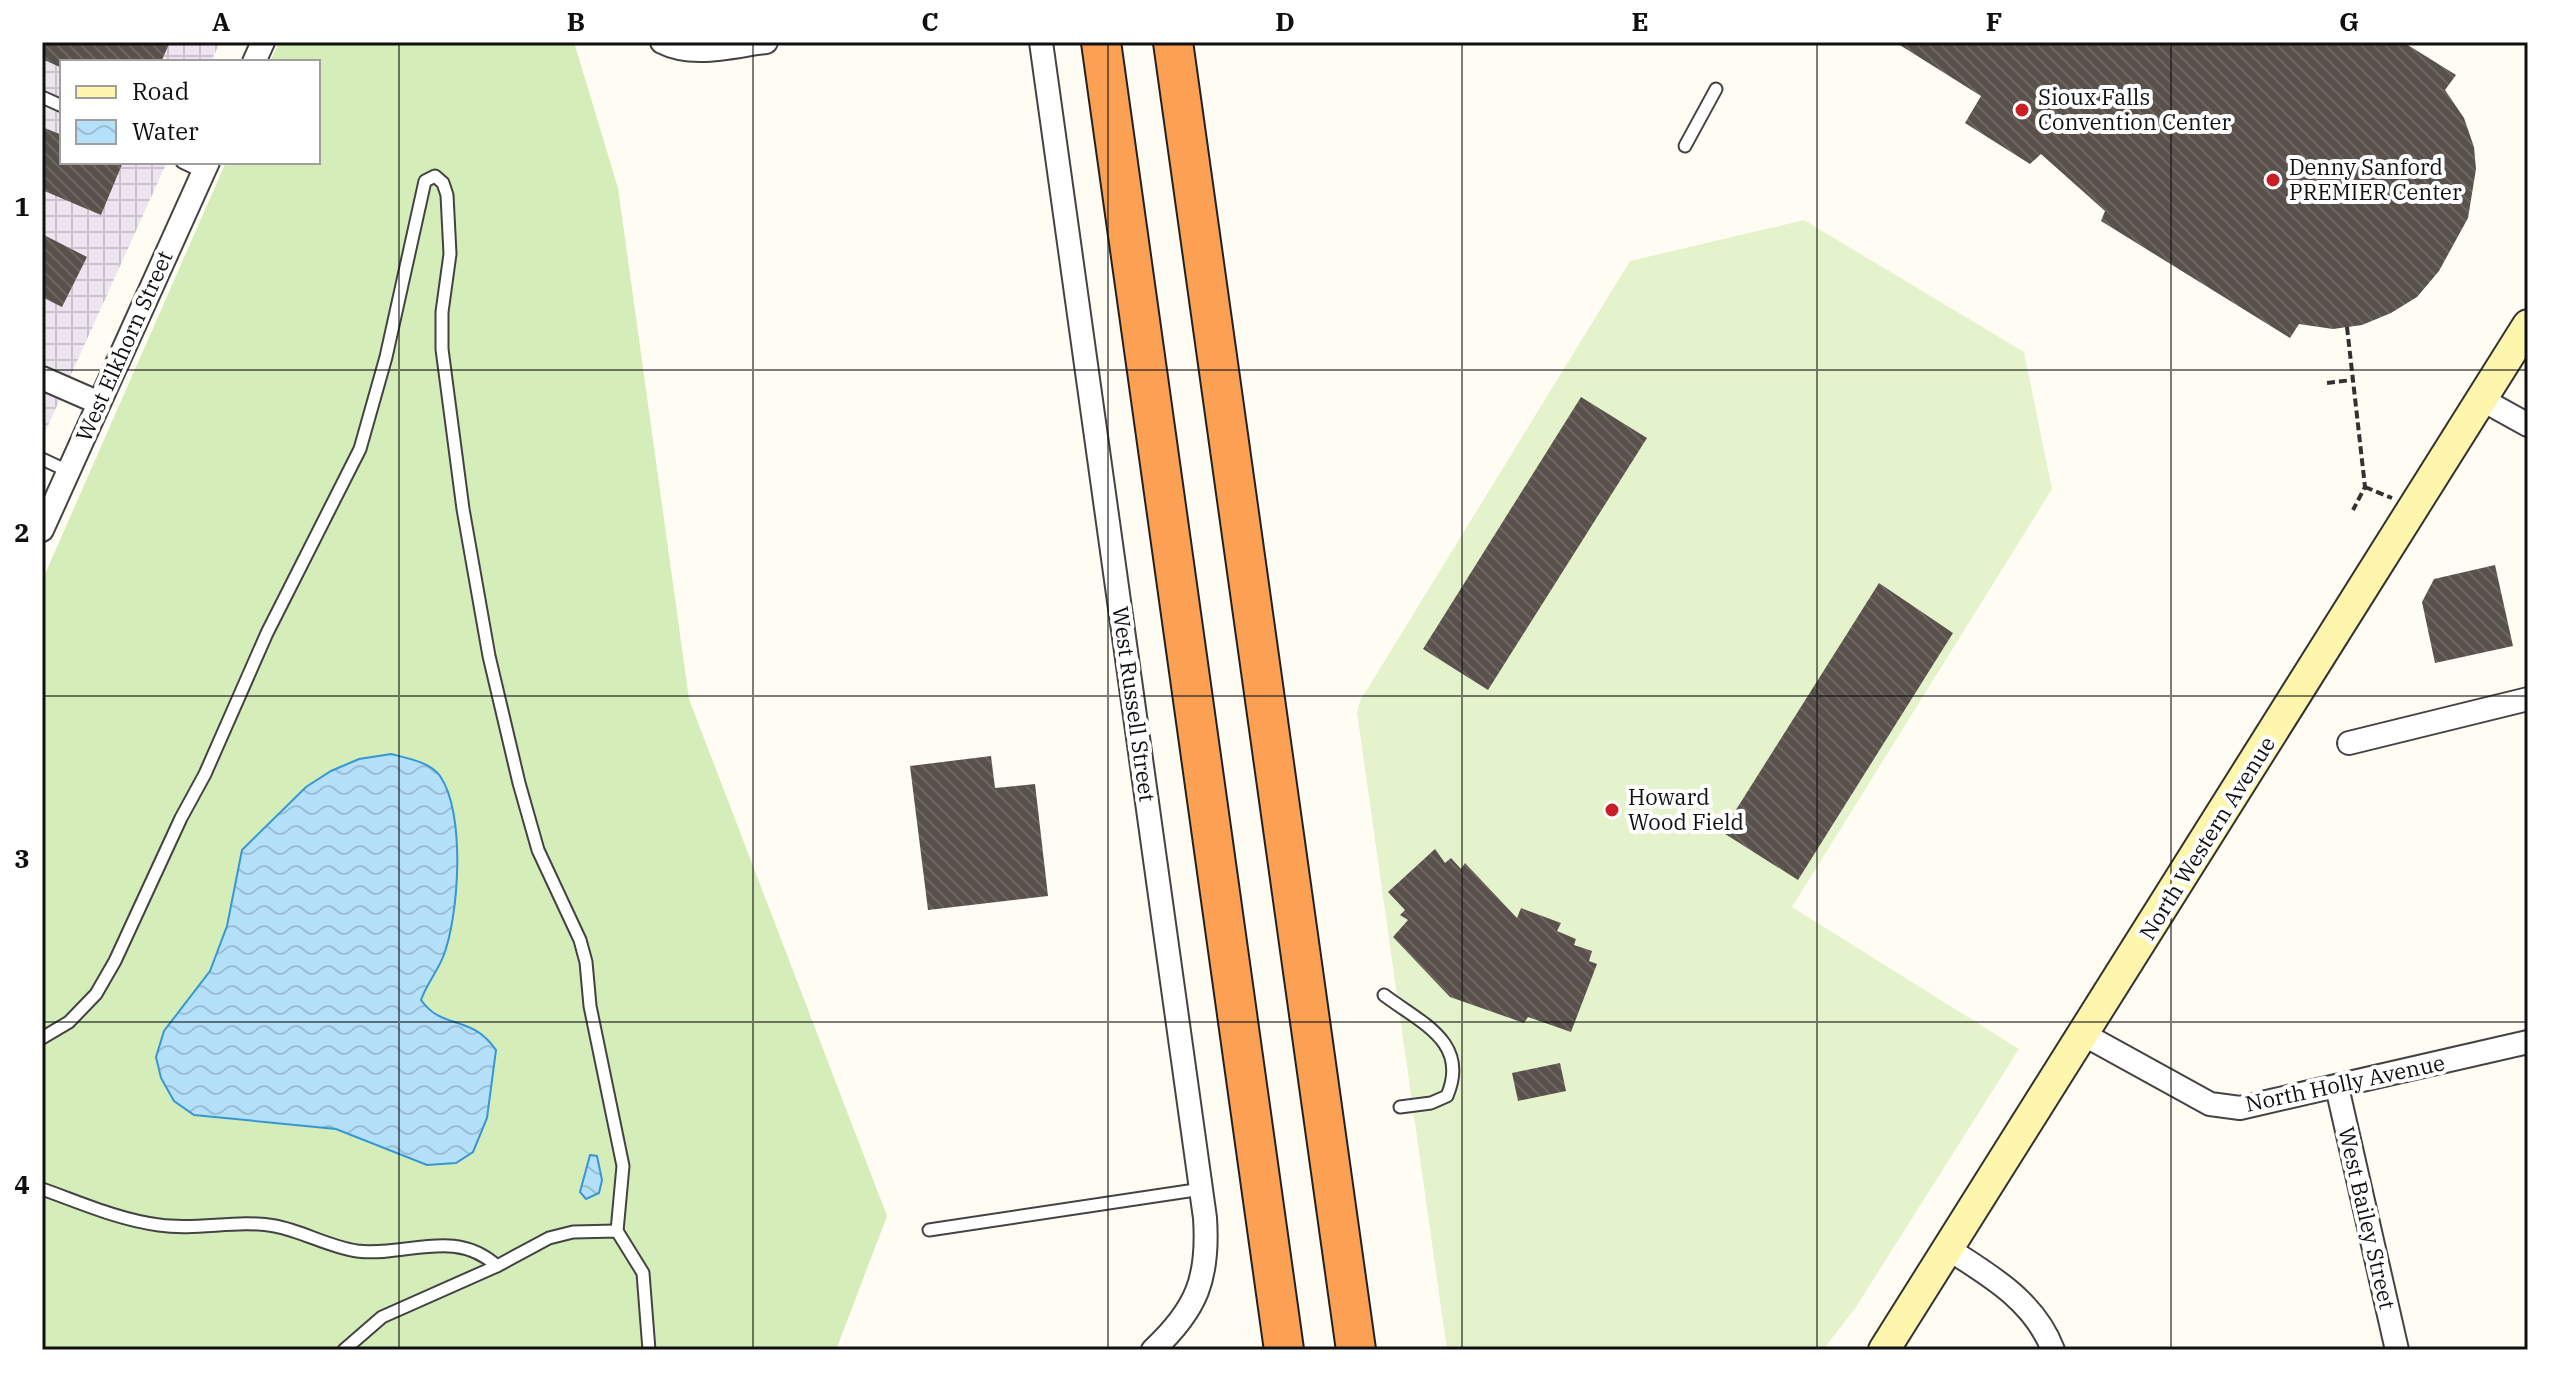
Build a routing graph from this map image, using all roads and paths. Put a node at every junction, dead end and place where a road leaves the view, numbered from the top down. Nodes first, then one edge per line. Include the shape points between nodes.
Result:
1 (662, 42) edge
2 (766, 42) edge
3 (1041, 42) edge
4 (1101, 42) edge
5 (1173, 42) edge
6 (733, 44) edge
7 (1716, 89) dead end
8 (1685, 146) dead end
9 (206, 167) edge
10 (2528, 325) edge
11 (2347, 327) dead end
12 (42, 378) edge
13 (2353, 380) junction
14 (2327, 383) dead end
15 (2481, 399) junction
16 (97, 402) junction
17 (2528, 425) edge
18 (42, 459) edge
19 (68, 471) junction
20 (2353, 510) dead end
21 (42, 530) edge
22 (2528, 699) edge
23 (2349, 743) dead end
24 (1384, 995) dead end
25 (2083, 1034) junction
26 (42, 1038) edge
27 (2528, 1042) edge
28 (2337, 1087) junction
29 (1400, 1107) dead end
30 (42, 1189) edge
31 (1202, 1189) junction
32 (1266, 1224) junction
33 (929, 1230) dead end
34 (617, 1231) junction
35 (1950, 1250) junction
36 (497, 1266) junction
37 (344, 1350) edge
38 (649, 1350) edge
39 (1153, 1350) edge
40 (1284, 1350) edge
41 (1301, 1350) edge
42 (1358, 1350) edge
43 (1884, 1350) edge
44 (2053, 1350) edge
45 (2397, 1350) edge

1 - 6 street via 677,49
2 - 6 street
3 - 31 street, West Russell Street
4 - 32 highway
5 - 42 highway
7 - 8 lane
9 - 16 street, West Elkhorn Street
10 - 15 street, North Western Avenue
11 - 13 path
12 - 16 street
13 - 14 path
13 - 20 path via 2365,487
15 - 17 street
15 - 25 street, North Western Avenue
16 - 19 street, West Elkhorn Street
18 - 19 lane
19 - 21 street, West Elkhorn Street
22 - 23 street
24 - 29 lane via 1444,1041 1455,1060 1447,1096
25 - 28 street, North Holly Avenue via 2210,1104 2240,1108
25 - 35 street, North Western Avenue
26 - 34 lane via 69,1022 96,994 115,961 267,633 347,478 386,357 425,181 435,176 447,195 450,254 442,349 463,509 519,783 538,850 586,962 623,1166
27 - 28 street, North Holly Avenue
28 - 45 street, West Bailey Street
30 - 36 lane via 154,1225 276,1226 356,1251 462,1246 482,1252
31 - 33 lane
31 - 39 street, West Russell Street via 1208,1252 1202,1283 1191,1307
32 - 40 highway
32 - 41 highway
34 - 36 lane via 549,1238
34 - 38 lane via 643,1273
35 - 43 street, North Western Avenue
35 - 44 street via 1996,1279 2028,1309
36 - 37 lane via 382,1317

